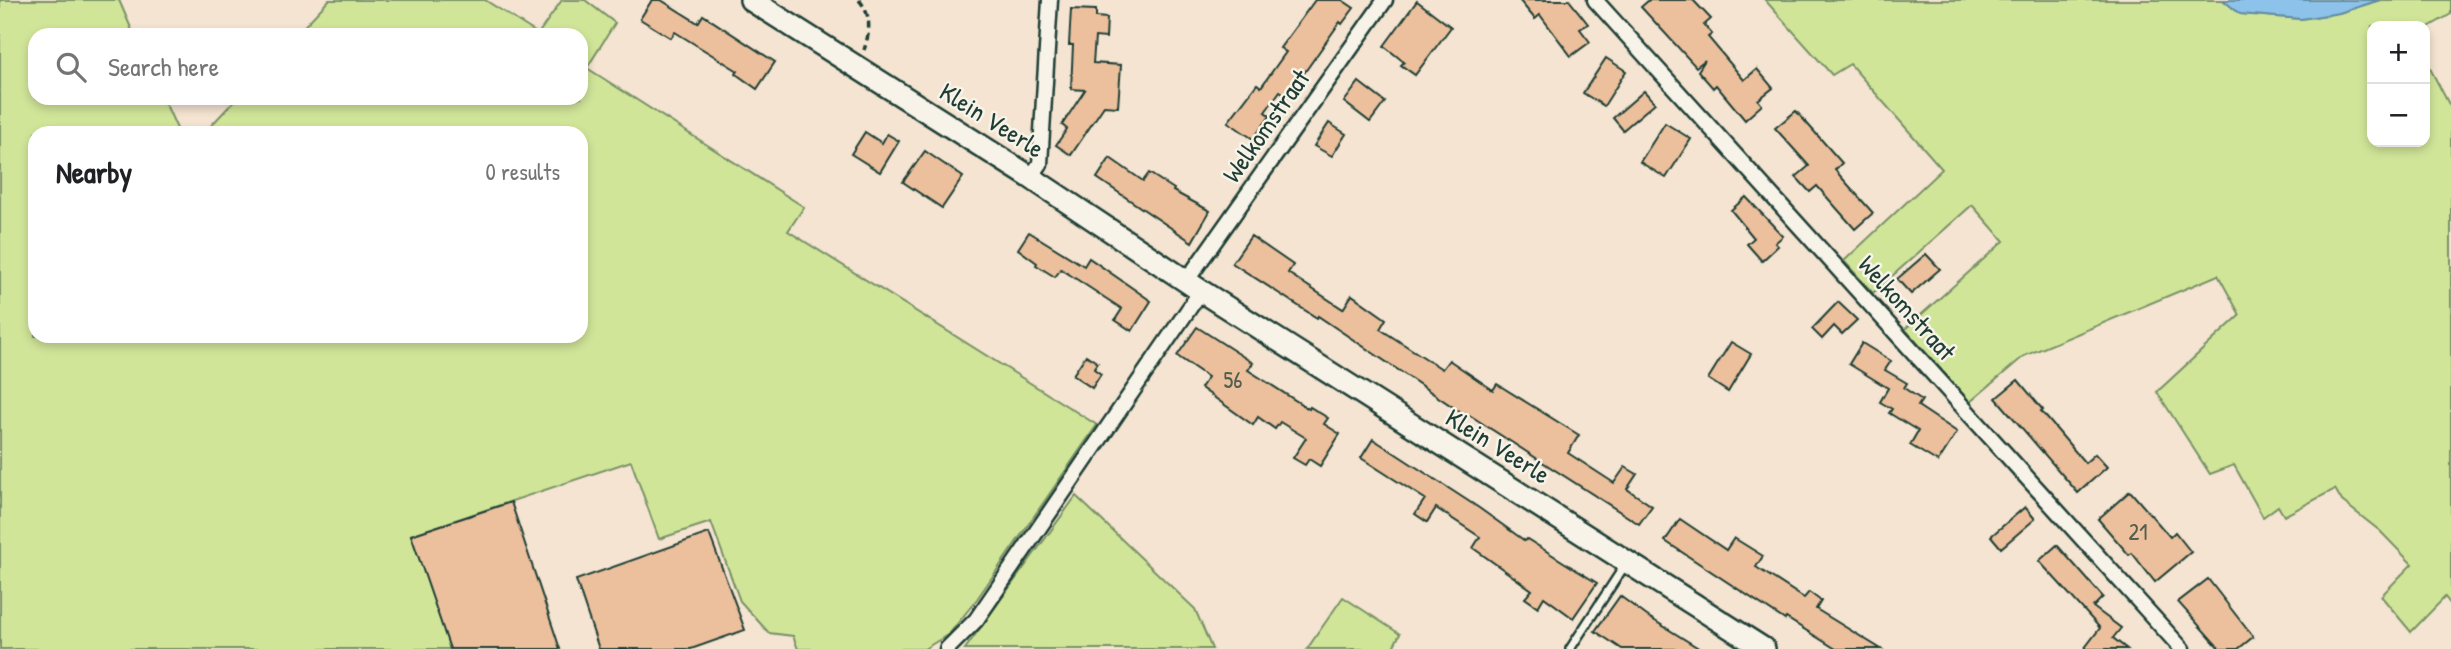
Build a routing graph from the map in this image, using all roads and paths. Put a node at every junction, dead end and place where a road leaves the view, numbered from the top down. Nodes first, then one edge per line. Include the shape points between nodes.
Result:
1 (751, 0) edge
2 (859, 0) edge
3 (1050, 0) edge
4 (1385, 0) edge
5 (1595, 0) edge
6 (858, 69) junction
7 (1030, 177) junction
8 (1194, 286) junction
9 (1627, 561) junction
10 (947, 649) edge
11 (1570, 649) edge
12 (1764, 649) edge
13 (2182, 649) edge

1 - 6 main road, Klein Veerle
2 - 6 path via 870,23
3 - 7 street via 1040,164
4 - 8 street, Welkomstraat
5 - 13 street, Welkomstraat
6 - 7 main road, Klein Veerle
7 - 8 main road, Klein Veerle
8 - 9 main road, Klein Veerle
8 - 10 street via 976,620
9 - 11 lane
9 - 12 main road, Klein Veerle

